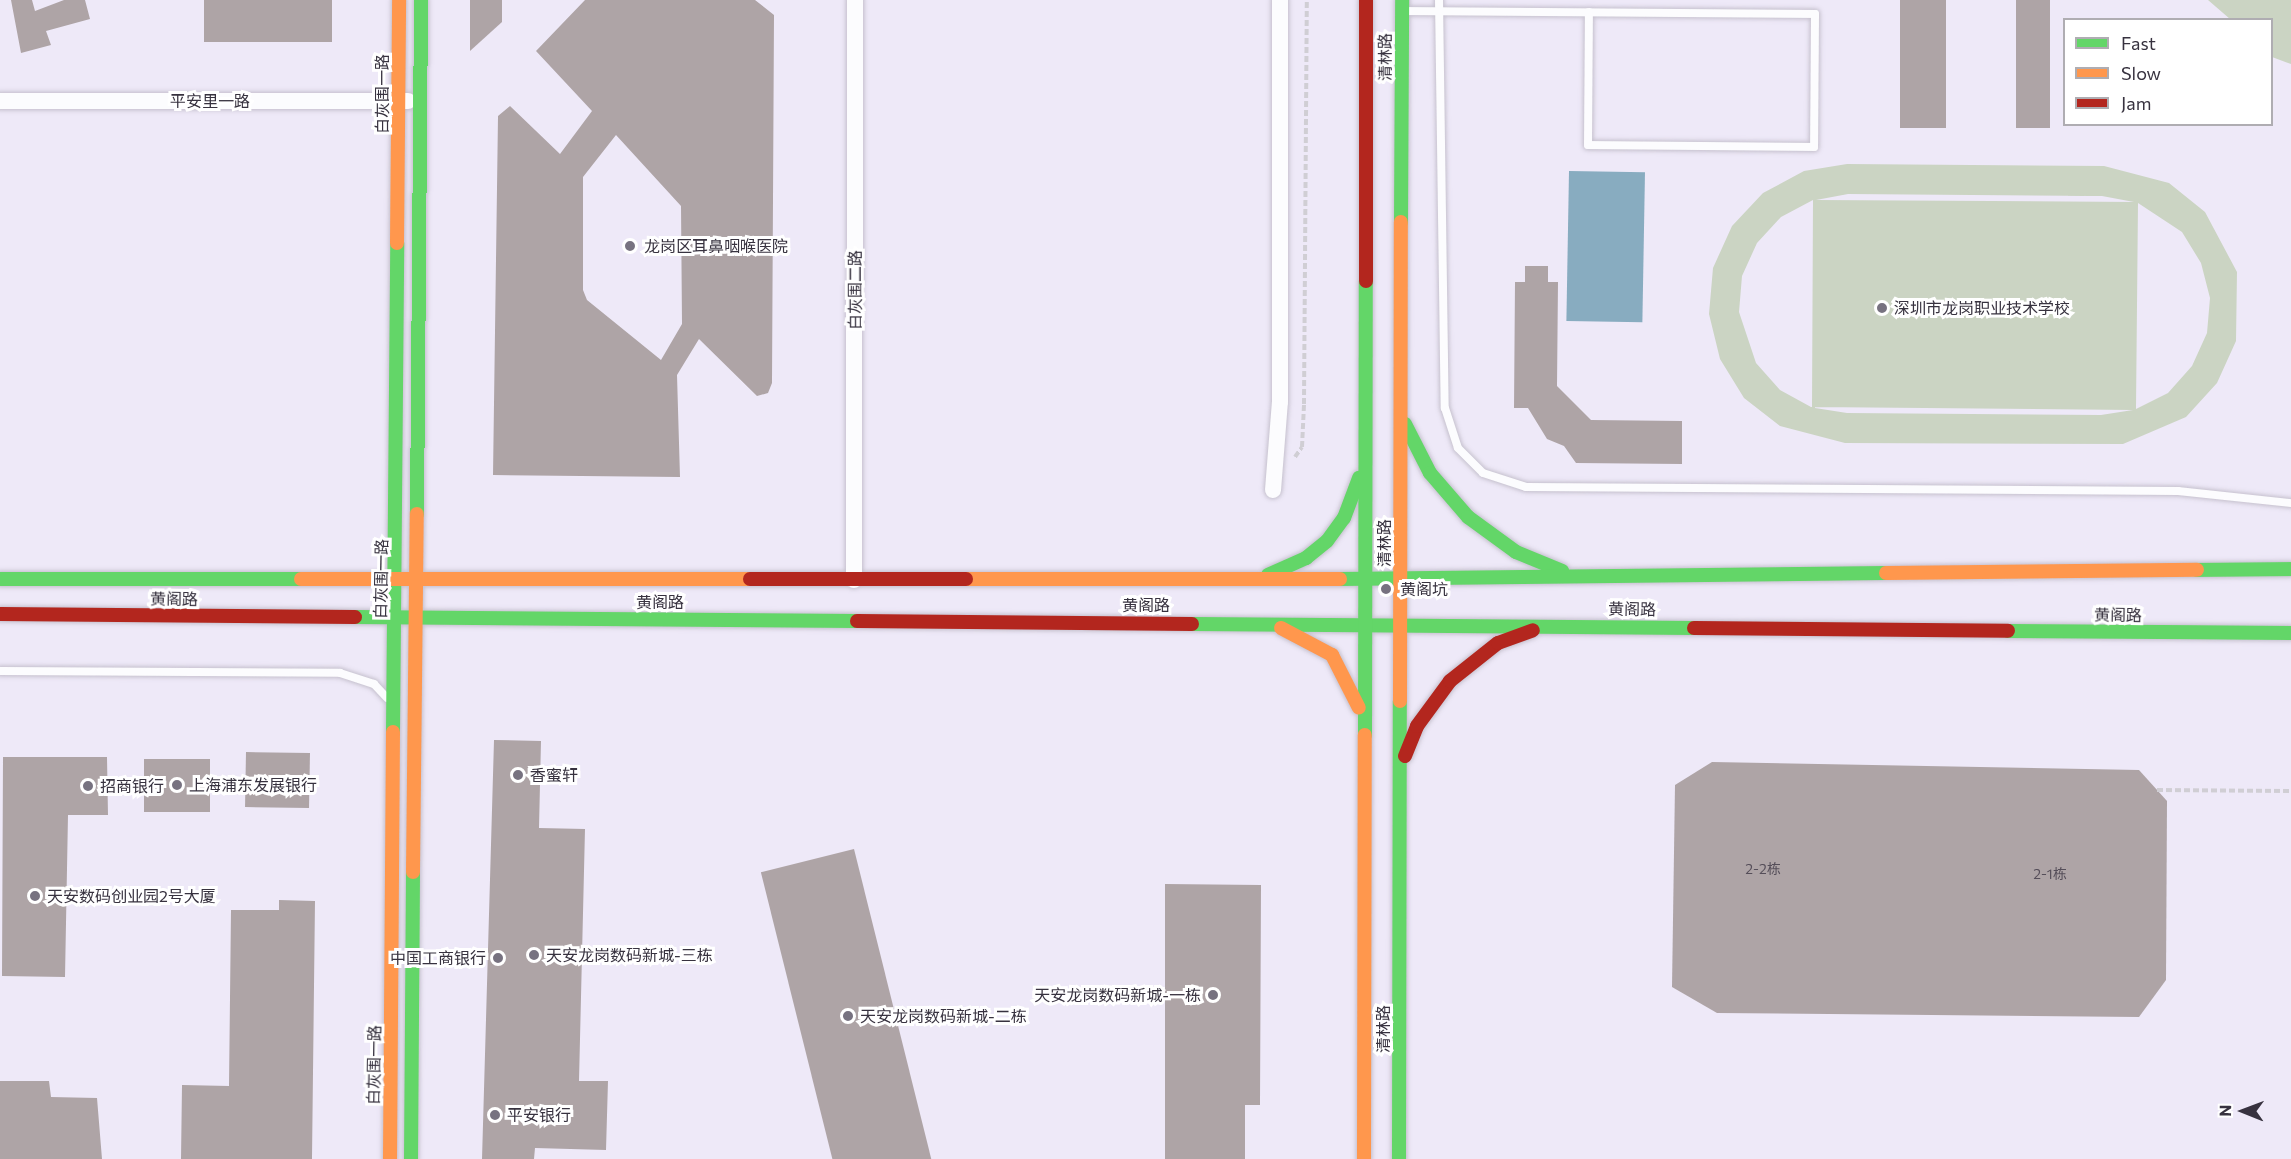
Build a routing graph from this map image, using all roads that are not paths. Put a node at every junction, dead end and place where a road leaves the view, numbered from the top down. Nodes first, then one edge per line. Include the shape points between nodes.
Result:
1 (399, 0) edge
2 (421, 0) edge
3 (855, 0) edge
4 (1280, 0) edge
5 (1366, 0) edge
6 (1439, 0) edge
7 (1402, 5) edge
8 (1439, 11) junction
9 (1589, 12) junction
10 (421, 100) junction
11 (0, 101) edge
12 (399, 101) junction
13 (1383, 239) junction
14 (1401, 414) junction
15 (1365, 454) junction
16 (1272, 490) dead end
17 (2291, 503) edge
18 (2291, 569) edge
19 (1582, 576) junction
20 (1365, 578) junction
21 (1400, 578) junction
22 (0, 579) edge
23 (1252, 579) junction
24 (854, 580) junction
25 (398, 581) junction
26 (419, 581) junction
27 (0, 614) edge
28 (397, 618) junction
29 (418, 618) junction
30 (1252, 622) junction
31 (1365, 623) junction
32 (1400, 623) junction
33 (1553, 625) junction
34 (2291, 633) edge
35 (0, 671) edge
36 (396, 714) junction
37 (1365, 738) junction
38 (1400, 776) junction
39 (390, 1159) edge
40 (411, 1159) edge
41 (1364, 1159) edge
42 (1399, 1159) edge

1 - 12 main road, 白灰围一路
2 - 10 main road
3 - 24 street, 白灰围二路
4 - 16 street via 1280,402
5 - 13 main road, 清林路
6 - 8 lane
7 - 8 lane
7 - 13 main road, 清林路
8 - 9 lane
8 - 17 lane via 1444,408 1458,448 1483,472 1526,487 2178,490
9 - 9 lane via 1815,14 1814,147 1588,145
10 - 12 street, 平安里一路
10 - 26 main road
11 - 12 street, 平安里一路
12 - 25 main road, 白灰围一路
13 - 14 main road, 清林路
13 - 15 main road, 清林路
14 - 19 main road via 1430,472 1468,517 1516,552
14 - 21 main road, 清林路
15 - 20 main road, 清林路
15 - 23 main road via 1348,507 1327,541 1279,572
18 - 19 main road, 黄阁路
19 - 21 main road, 黄阁路
20 - 21 main road, 黄阁路
20 - 23 main road, 黄阁路
20 - 31 main road, 清林路
21 - 32 main road, 清林路
22 - 25 main road, 黄阁路
23 - 24 main road, 黄阁路
24 - 26 main road, 黄阁路
25 - 26 main road, 黄阁路
25 - 28 main road, 白灰围一路
26 - 29 main road
27 - 28 main road, 黄阁路
28 - 29 main road, 黄阁路
28 - 36 main road, 白灰围一路
29 - 30 main road, 黄阁路
29 - 40 main road
30 - 31 main road, 黄阁路
30 - 37 main road via 1309,638 1332,656 1348,678
31 - 32 main road, 黄阁路
31 - 37 main road, 清林路
32 - 33 main road, 黄阁路
32 - 38 main road, 清林路
33 - 34 main road, 黄阁路
33 - 38 main road via 1498,644 1450,681 1417,726
35 - 36 lane via 340,673 374,684
36 - 39 main road, 白灰围一路
37 - 41 main road, 清林路
38 - 42 main road, 清林路

